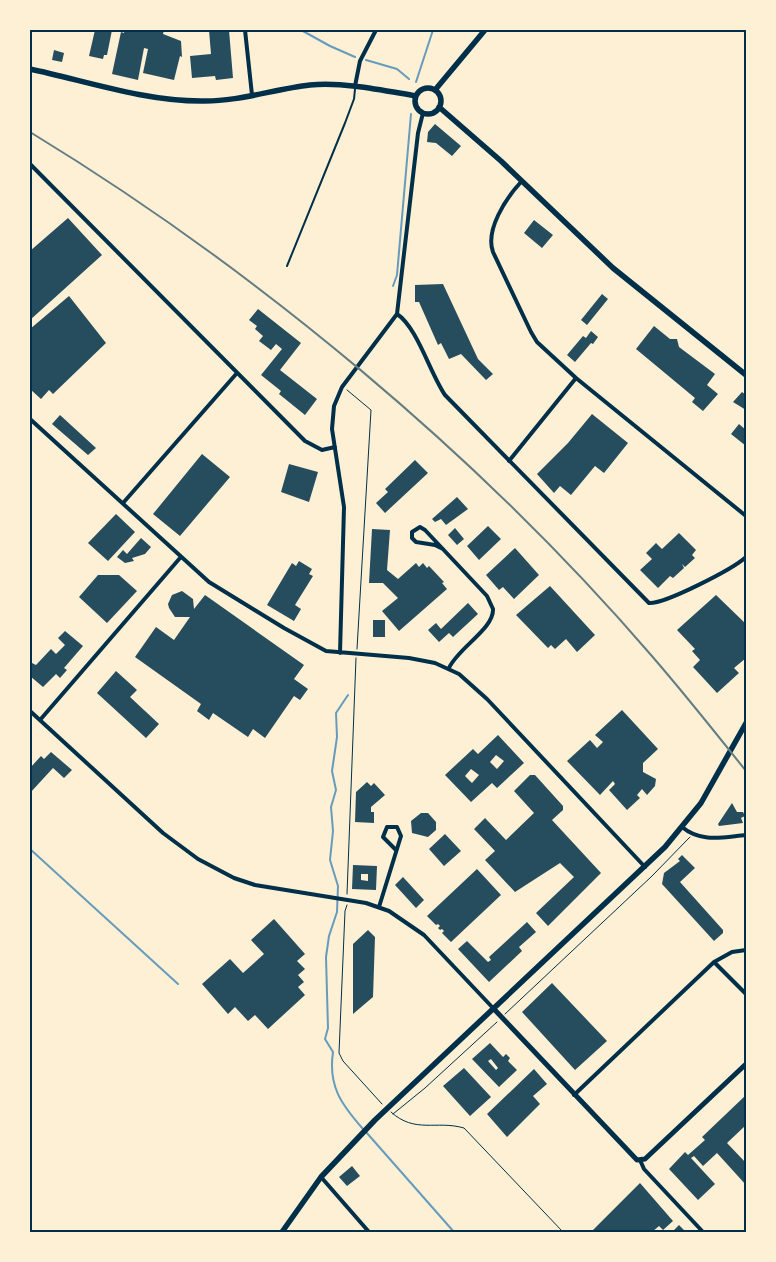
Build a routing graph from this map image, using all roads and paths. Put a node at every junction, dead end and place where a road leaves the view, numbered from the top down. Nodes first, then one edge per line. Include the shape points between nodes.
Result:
1 (245, 30) edge
2 (376, 30) edge
3 (485, 30) edge
4 (30, 69) edge
5 (355, 86) junction
6 (435, 90) junction
7 (252, 95) junction
8 (416, 96) junction
9 (439, 107) junction
10 (423, 113) junction
11 (30, 164) edge
12 (521, 182) junction
13 (287, 266) dead end
14 (397, 314) junction
15 (237, 373) junction
16 (746, 375) edge
17 (576, 378) junction
18 (342, 387) junction
19 (30, 419) edge
20 (335, 447) junction
21 (509, 461) junction
22 (123, 503) junction
23 (746, 516) edge
24 (443, 550) junction
25 (746, 557) edge
26 (180, 558) junction
27 (340, 653) junction
28 (356, 655) junction
29 (449, 668) junction
30 (30, 711) edge
31 (40, 720) junction
32 (746, 723) edge
33 (682, 828) junction
34 (692, 834) junction
35 (746, 835) edge
36 (396, 850) junction
37 (645, 867) junction
38 (345, 900) junction
39 (380, 907) junction
40 (746, 950) edge
41 (714, 962) junction
42 (746, 994) edge
43 (493, 1008) junction
44 (502, 1017) junction
45 (746, 1064) edge
46 (574, 1094) junction
47 (386, 1109) junction
48 (640, 1160) junction
49 (320, 1177) junction
50 (282, 1232) edge
51 (369, 1232) edge
52 (563, 1232) edge
53 (703, 1232) edge

1 - 7 street
2 - 5 street via 360,62
3 - 6 main road
4 - 7 main road via 166,99 203,102
5 - 7 main road via 310,85
5 - 8 main road
5 - 13 lane via 348,115
6 - 8 main road via 424,88
6 - 9 main road via 441,100
8 - 10 main road via 416,106
9 - 10 main road via 432,113
9 - 12 main road
10 - 14 street
11 - 15 street
12 - 16 main road via 614,268
12 - 17 street via 508,199 492,232 492,248 537,342
14 - 18 street
14 - 21 street via 410,327 445,395
15 - 20 street via 311,445 322,450
15 - 22 street
17 - 21 street
17 - 23 street
18 - 20 street via 332,420
18 - 28 path via 371,410
19 - 22 street
20 - 27 street via 344,522
21 - 25 street via 649,603 666,599 722,574
22 - 26 street
24 - 24 street via 423,528 412,532 416,542 435,545
24 - 29 street via 487,596 494,609 488,624 456,655
26 - 27 street via 209,582 316,648
26 - 31 street
27 - 28 street
28 - 29 street via 422,659
28 - 38 path
29 - 37 street via 486,698
30 - 31 street
31 - 38 street via 163,833 198,859 255,885
32 - 33 main road via 721,770
33 - 34 street
33 - 37 main road
34 - 35 street via 712,839
34 - 44 path via 652,876
36 - 36 street via 400,831 388,826 383,837
36 - 39 street
37 - 43 main road
38 - 39 street
38 - 47 path via 338,1053
39 - 43 street via 424,935
40 - 41 street via 732,952
41 - 42 street
41 - 46 street
43 - 44 street
43 - 47 main road
44 - 46 street
44 - 52 path via 392,1114 411,1125 464,1128
45 - 48 street via 645,1159
46 - 48 street via 632,1156
47 - 49 main road
48 - 53 street via 644,1169
49 - 50 main road
49 - 51 street

